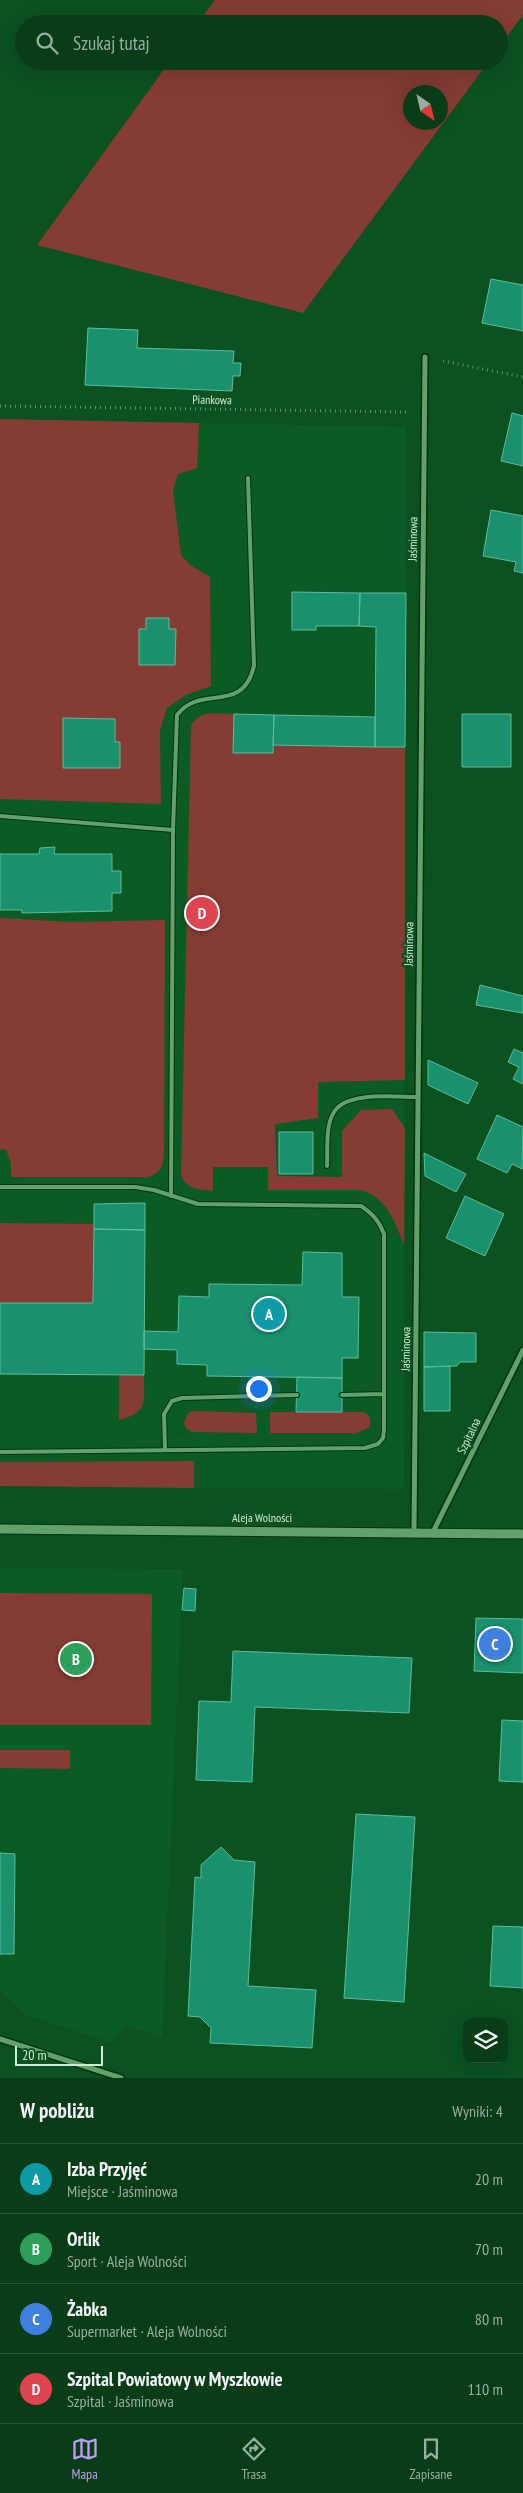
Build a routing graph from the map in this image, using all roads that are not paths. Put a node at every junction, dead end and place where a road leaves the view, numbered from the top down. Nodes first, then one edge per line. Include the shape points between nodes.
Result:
1 (424, 357) road end
2 (248, 478) dead end
3 (0, 816) edge
4 (173, 830) junction
5 (418, 1097) junction
6 (327, 1166) dead end
7 (0, 1187) edge
8 (171, 1196) junction
9 (523, 1350) edge
10 (384, 1394) junction
11 (297, 1395) dead end
12 (342, 1395) dead end
13 (165, 1450) junction
14 (0, 1452) edge
15 (0, 1529) edge
16 (414, 1532) junction
17 (433, 1532) junction
18 (523, 1534) edge
19 (0, 2039) edge
20 (120, 2078) edge

1 - 5 street, Jaśminowa
2 - 4 lane via 254,666 250,681 243,689 230,696 190,702 177,715
3 - 4 lane
4 - 8 lane
5 - 6 lane via 350,1099 340,1104 333,1112 330,1124
5 - 16 street, Jaśminowa
7 - 8 lane via 134,1187
8 - 10 lane via 198,1204 349,1205 361,1206 371,1212 384,1234
9 - 17 street, Szpitalna
10 - 12 lane
10 - 13 lane via 383,1438 372,1447
11 - 13 lane via 172,1401 164,1414
13 - 14 lane
15 - 16 street, Aleja Wolności
16 - 17 street, Aleja Wolności
17 - 18 street, Aleja Wolności
19 - 20 street

